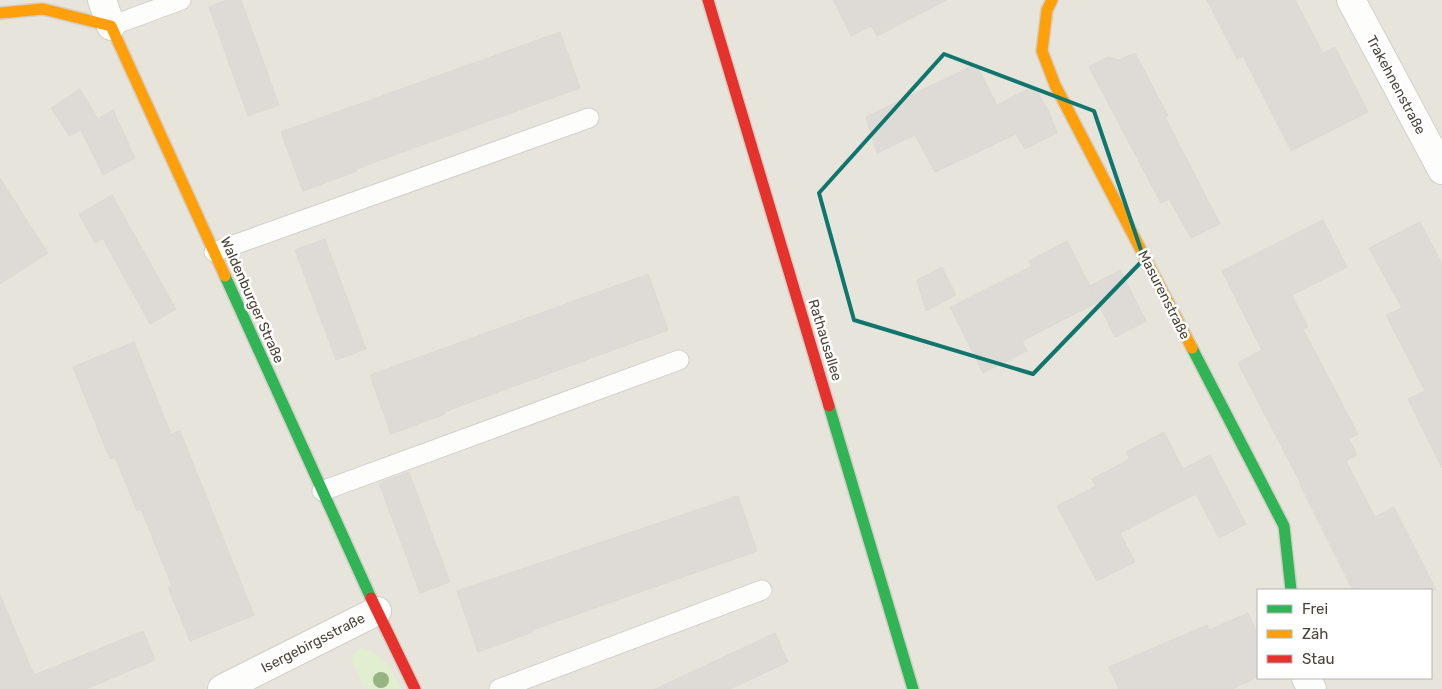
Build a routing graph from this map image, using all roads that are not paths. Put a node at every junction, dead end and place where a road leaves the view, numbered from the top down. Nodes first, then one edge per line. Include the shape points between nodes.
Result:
1 (102, 0) edge
2 (181, 0) edge
3 (708, 0) edge
4 (1052, 0) edge
5 (1351, 0) edge
6 (0, 13) edge
7 (111, 26) junction
8 (589, 118) dead end
9 (1442, 170) edge
10 (214, 252) junction
11 (679, 360) dead end
12 (322, 491) junction
13 (1291, 589) edge
14 (762, 590) dead end
15 (377, 611) junction
16 (222, 689) edge
17 (415, 689) edge
18 (499, 689) edge
19 (913, 689) edge

1 - 7 street
2 - 7 lane
3 - 19 street, Rathausallee
4 - 13 street, Masurenstraße via 1047,10 1042,51 1055,85 1284,526
5 - 9 street, Trakehnenstraße
6 - 7 street via 43,9
7 - 10 street, Waldenburger Straße
8 - 10 lane
10 - 12 street, Waldenburger Straße
11 - 12 lane
12 - 15 street, Waldenburger Straße
14 - 18 lane
15 - 16 street, Isergebirgsstraße
15 - 17 street, Waldenburger Straße

